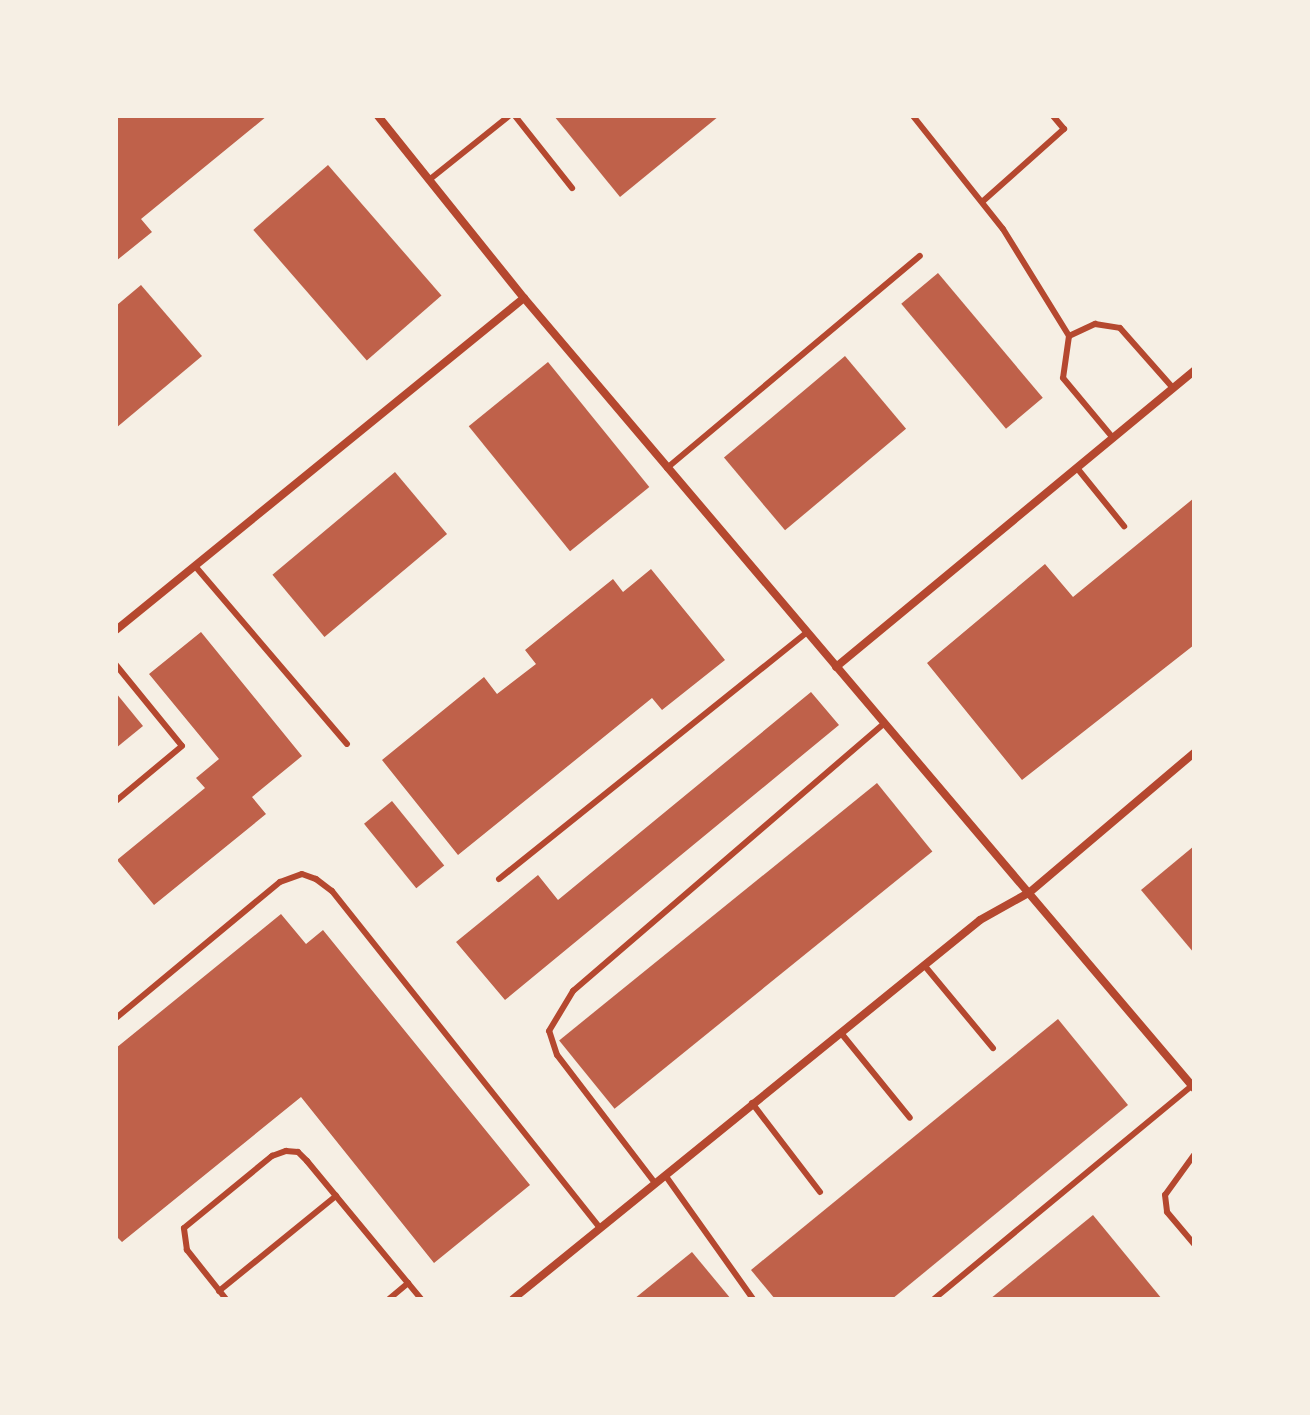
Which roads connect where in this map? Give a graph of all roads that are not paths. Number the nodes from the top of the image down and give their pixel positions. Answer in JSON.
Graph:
{"nodes":[{"id":1,"x":378,"y":116,"type":"edge"},
{"id":2,"x":512,"y":116,"type":"edge"},
{"id":3,"x":913,"y":116,"type":"edge"},
{"id":4,"x":1053,"y":116,"type":"edge"},
{"id":5,"x":429,"y":180,"type":"junction"},
{"id":6,"x":572,"y":188,"type":"dead end"},
{"id":7,"x":982,"y":202,"type":"junction"},
{"id":8,"x":920,"y":256,"type":"dead end"},
{"id":9,"x":524,"y":298,"type":"junction"},
{"id":10,"x":1069,"y":336,"type":"junction"},
{"id":11,"x":1194,"y":371,"type":"edge"},
{"id":12,"x":1173,"y":388,"type":"junction"},
{"id":13,"x":1113,"y":438,"type":"junction"},
{"id":14,"x":667,"y":468,"type":"junction"},
{"id":15,"x":1077,"y":468,"type":"junction"},
{"id":16,"x":1124,"y":526,"type":"dead end"},
{"id":17,"x":195,"y":566,"type":"junction"},
{"id":18,"x":116,"y":630,"type":"edge"},
{"id":19,"x":807,"y":632,"type":"junction"},
{"id":20,"x":116,"y":665,"type":"edge"},
{"id":21,"x":836,"y":667,"type":"junction"},
{"id":22,"x":885,"y":723,"type":"junction"},
{"id":23,"x":347,"y":744,"type":"dead end"},
{"id":24,"x":1194,"y":753,"type":"edge"},
{"id":25,"x":116,"y":801,"type":"edge"},
{"id":26,"x":499,"y":879,"type":"dead end"},
{"id":27,"x":1030,"y":892,"type":"junction"},
{"id":28,"x":924,"y":965,"type":"junction"},
{"id":29,"x":116,"y":1018,"type":"edge"},
{"id":30,"x":841,"y":1033,"type":"junction"},
{"id":31,"x":993,"y":1048,"type":"dead end"},
{"id":32,"x":1193,"y":1086,"type":"edge"},
{"id":33,"x":752,"y":1103,"type":"junction"},
{"id":34,"x":910,"y":1118,"type":"dead end"},
{"id":35,"x":1194,"y":1155,"type":"edge"},
{"id":36,"x":665,"y":1175,"type":"junction"},
{"id":37,"x":655,"y":1183,"type":"junction"},
{"id":38,"x":820,"y":1192,"type":"dead end"},
{"id":39,"x":336,"y":1196,"type":"junction"},
{"id":40,"x":600,"y":1228,"type":"junction"},
{"id":41,"x":1194,"y":1244,"type":"edge"},
{"id":42,"x":408,"y":1283,"type":"junction"},
{"id":43,"x":219,"y":1291,"type":"junction"},
{"id":44,"x":226,"y":1299,"type":"edge"},
{"id":45,"x":389,"y":1299,"type":"edge"},
{"id":46,"x":421,"y":1299,"type":"edge"},
{"id":47,"x":513,"y":1299,"type":"edge"},
{"id":48,"x":753,"y":1299,"type":"edge"},
{"id":49,"x":934,"y":1299,"type":"edge"}],
"edges":[{"from":1,"to":5,"type":"street"},
{"from":2,"to":5,"type":"lane"},
{"from":2,"to":6,"type":"lane"},
{"from":3,"to":7,"type":"lane"},
{"from":4,"to":7,"type":"lane"},
{"from":5,"to":9,"type":"street"},
{"from":7,"to":10,"type":"lane"},
{"from":8,"to":14,"type":"lane"},
{"from":9,"to":14,"type":"street"},
{"from":9,"to":17,"type":"street"},
{"from":10,"to":12,"type":"lane"},
{"from":10,"to":13,"type":"lane"},
{"from":11,"to":12,"type":"street"},
{"from":12,"to":13,"type":"street"},
{"from":13,"to":15,"type":"street"},
{"from":14,"to":19,"type":"street"},
{"from":15,"to":16,"type":"lane"},
{"from":15,"to":21,"type":"street"},
{"from":17,"to":18,"type":"street"},
{"from":17,"to":23,"type":"lane"},
{"from":19,"to":21,"type":"street"},
{"from":19,"to":26,"type":"lane"},
{"from":20,"to":25,"type":"lane"},
{"from":21,"to":22,"type":"street"},
{"from":22,"to":27,"type":"street"},
{"from":22,"to":37,"type":"lane"},
{"from":24,"to":27,"type":"street"},
{"from":27,"to":28,"type":"street"},
{"from":27,"to":32,"type":"street"},
{"from":28,"to":30,"type":"street"},
{"from":28,"to":31,"type":"lane"},
{"from":29,"to":40,"type":"lane"},
{"from":30,"to":33,"type":"street"},
{"from":30,"to":34,"type":"lane"},
{"from":32,"to":49,"type":"lane"},
{"from":33,"to":36,"type":"street"},
{"from":33,"to":38,"type":"lane"},
{"from":35,"to":41,"type":"lane"},
{"from":36,"to":37,"type":"street"},
{"from":36,"to":48,"type":"lane"},
{"from":37,"to":40,"type":"street"},
{"from":39,"to":42,"type":"lane"},
{"from":39,"to":43,"type":"lane"},
{"from":39,"to":43,"type":"lane"},
{"from":40,"to":47,"type":"street"},
{"from":42,"to":45,"type":"lane"},
{"from":42,"to":46,"type":"lane"},
{"from":43,"to":44,"type":"lane"}]}
